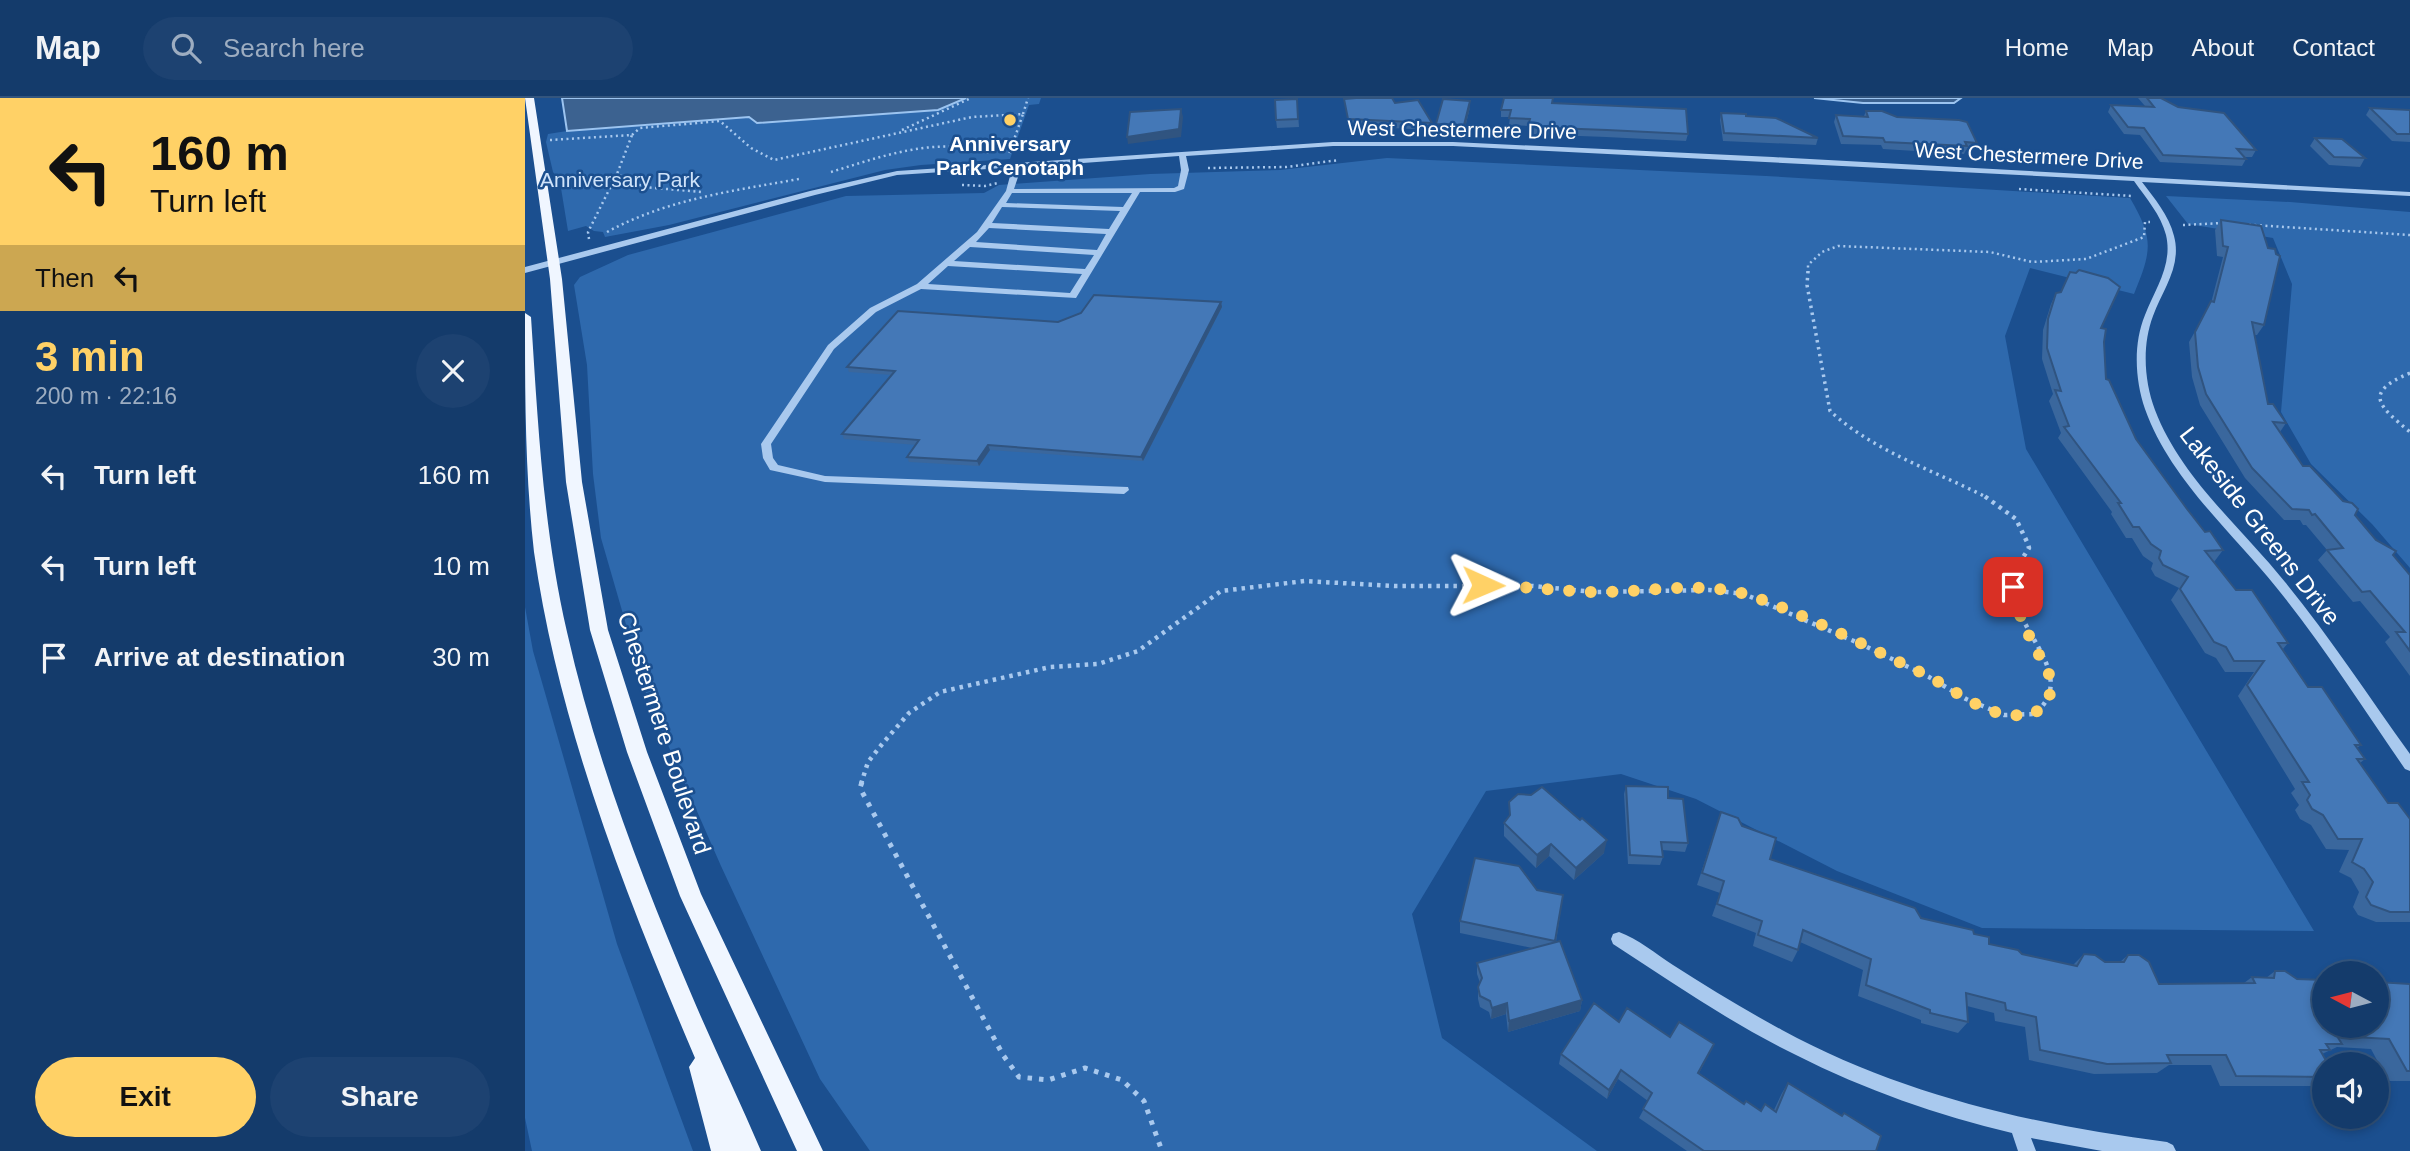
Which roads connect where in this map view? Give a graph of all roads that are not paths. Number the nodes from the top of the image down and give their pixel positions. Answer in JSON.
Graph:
{"nodes":[{"id":1,"x":529,"y":98,"type":"edge"},
{"id":2,"x":1182,"y":154,"type":"junction"},
{"id":3,"x":1025,"y":165,"type":"junction"},
{"id":4,"x":2137,"y":180,"type":"junction"},
{"id":5,"x":1010,"y":191,"type":"junction"},
{"id":6,"x":1136,"y":192,"type":"junction"},
{"id":7,"x":2410,"y":194,"type":"edge"},
{"id":8,"x":1001,"y":205,"type":"junction"},
{"id":9,"x":1126,"y":209,"type":"junction"},
{"id":10,"x":986,"y":225,"type":"junction"},
{"id":11,"x":1112,"y":232,"type":"junction"},
{"id":12,"x":968,"y":244,"type":"junction"},
{"id":13,"x":1099,"y":253,"type":"junction"},
{"id":14,"x":554,"y":262,"type":"junction"},
{"id":15,"x":946,"y":263,"type":"junction"},
{"id":16,"x":525,"y":270,"type":"edge"},
{"id":17,"x":1088,"y":272,"type":"junction"},
{"id":18,"x":920,"y":286,"type":"junction"},
{"id":19,"x":525,"y":317,"type":"edge"},
{"id":20,"x":1124,"y":490,"type":"dead end"},
{"id":21,"x":2410,"y":765,"type":"edge"},
{"id":22,"x":1619,"y":939,"type":"dead end"},
{"id":23,"x":686,"y":1013,"type":"junction"},
{"id":24,"x":2019,"y":1128,"type":"junction"},
{"id":25,"x":724,"y":1151,"type":"edge"},
{"id":26,"x":748,"y":1151,"type":"edge"},
{"id":27,"x":810,"y":1151,"type":"edge"},
{"id":28,"x":2027,"y":1151,"type":"edge"},
{"id":29,"x":2167,"y":1151,"type":"edge"}],
"edges":[{"from":1,"to":14,"type":"main road","name":"Chestermere Boulevard"},
{"from":2,"to":3,"type":"street","name":"West Chestermere Drive"},
{"from":2,"to":4,"type":"street","name":"West Chestermere Drive"},
{"from":2,"to":6,"type":"street"},
{"from":3,"to":5,"type":"street"},
{"from":3,"to":14,"type":"street","name":"West Chestermere Drive"},
{"from":4,"to":7,"type":"street","name":"West Chestermere Drive"},
{"from":4,"to":21,"type":"street","name":"Lakeside Greens Drive"},
{"from":5,"to":6,"type":"street"},
{"from":5,"to":8,"type":"street"},
{"from":6,"to":9,"type":"street"},
{"from":8,"to":9,"type":"street"},
{"from":8,"to":10,"type":"street"},
{"from":9,"to":11,"type":"street"},
{"from":10,"to":11,"type":"street"},
{"from":10,"to":12,"type":"street"},
{"from":11,"to":13,"type":"street"},
{"from":12,"to":13,"type":"street"},
{"from":12,"to":15,"type":"street"},
{"from":13,"to":17,"type":"street"},
{"from":14,"to":16,"type":"street","name":"West Chestermere Drive"},
{"from":14,"to":27,"type":"main road","name":"Chestermere Boulevard"},
{"from":15,"to":17,"type":"street"},
{"from":15,"to":18,"type":"street"},
{"from":17,"to":18,"type":"street"},
{"from":18,"to":20,"type":"street"},
{"from":19,"to":23,"type":"main road"},
{"from":22,"to":24,"type":"street"},
{"from":23,"to":25,"type":"main road"},
{"from":23,"to":26,"type":"main road"},
{"from":24,"to":28,"type":"street"},
{"from":24,"to":29,"type":"street"}]}
